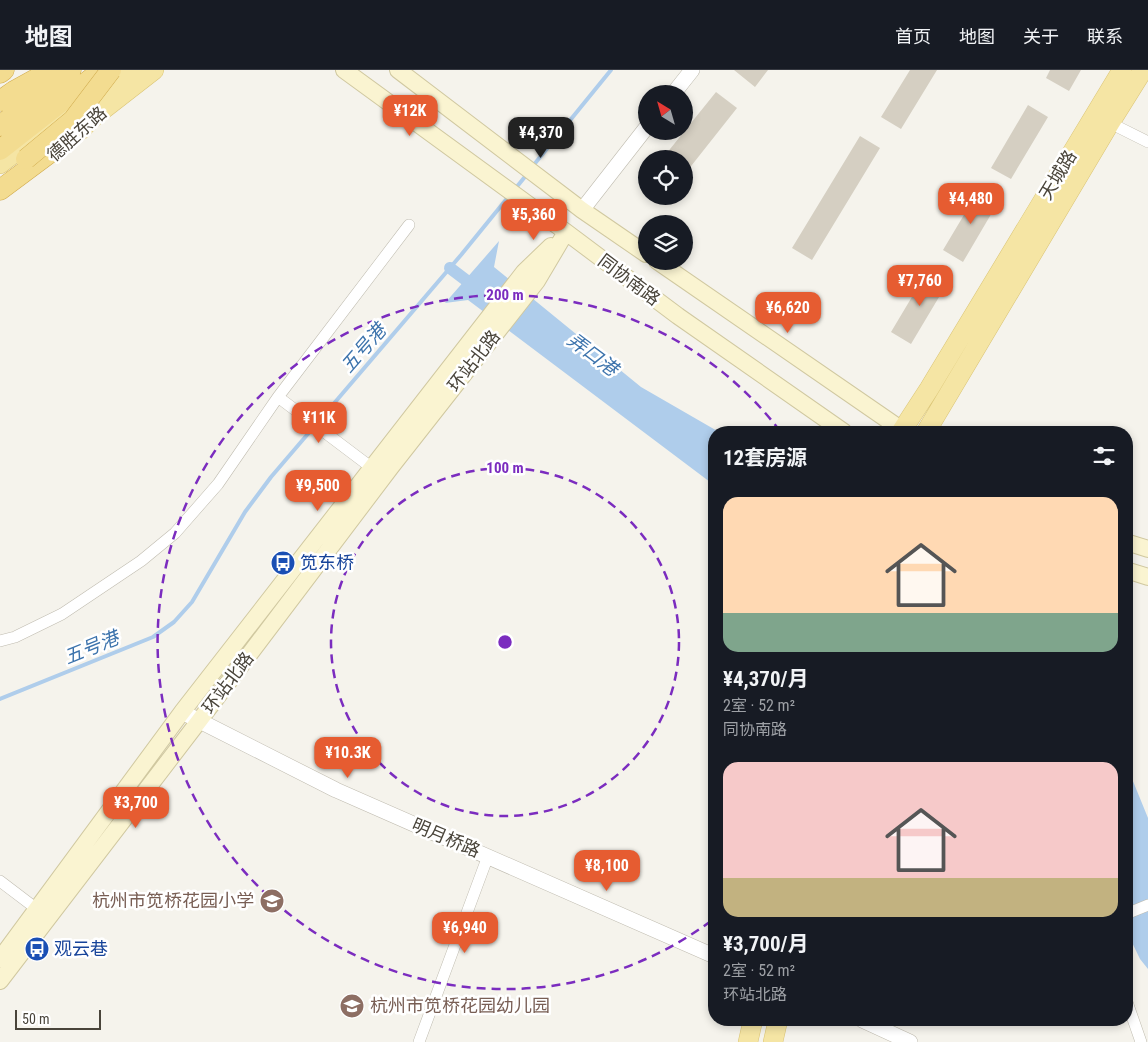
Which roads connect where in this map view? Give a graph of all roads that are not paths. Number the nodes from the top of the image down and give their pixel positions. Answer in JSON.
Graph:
{"nodes":[{"id":1,"x":52,"y":70,"type":"edge"},
{"id":2,"x":71,"y":70,"type":"edge"},
{"id":3,"x":102,"y":70,"type":"edge"},
{"id":4,"x":111,"y":70,"type":"edge"},
{"id":5,"x":130,"y":70,"type":"edge"},
{"id":6,"x":154,"y":70,"type":"edge"},
{"id":7,"x":344,"y":70,"type":"edge"},
{"id":8,"x":398,"y":70,"type":"edge"},
{"id":9,"x":692,"y":70,"type":"edge"},
{"id":10,"x":1122,"y":70,"type":"edge"},
{"id":11,"x":1143,"y":70,"type":"edge"},
{"id":12,"x":680,"y":85,"type":"edge"},
{"id":13,"x":0,"y":101,"type":"edge"},
{"id":14,"x":0,"y":111,"type":"edge"},
{"id":15,"x":1103,"y":118,"type":"junction"},
{"id":16,"x":91,"y":119,"type":"junction"},
{"id":17,"x":0,"y":126,"type":"edge"},
{"id":18,"x":638,"y":138,"type":"edge"},
{"id":19,"x":1148,"y":142,"type":"edge"},
{"id":20,"x":0,"y":150,"type":"edge"},
{"id":21,"x":0,"y":164,"type":"edge"},
{"id":22,"x":0,"y":179,"type":"edge"},
{"id":23,"x":0,"y":190,"type":"edge"},
{"id":24,"x":0,"y":198,"type":"edge"},
{"id":25,"x":582,"y":210,"type":"junction"},
{"id":26,"x":408,"y":225,"type":"dead end"},
{"id":27,"x":566,"y":232,"type":"junction"},
{"id":28,"x":638,"y":248,"type":"edge"},
{"id":29,"x":670,"y":270,"type":"edge"},
{"id":30,"x":278,"y":397,"type":"junction"},
{"id":31,"x":835,"y":426,"type":"edge"},
{"id":32,"x":893,"y":426,"type":"edge"},
{"id":33,"x":906,"y":426,"type":"edge"},
{"id":34,"x":929,"y":426,"type":"edge"},
{"id":35,"x":372,"y":468,"type":"junction"},
{"id":36,"x":1133,"y":544,"type":"edge"},
{"id":37,"x":1148,"y":549,"type":"edge"},
{"id":38,"x":1133,"y":572,"type":"edge"},
{"id":39,"x":1148,"y":577,"type":"edge"},
{"id":40,"x":0,"y":641,"type":"edge"},
{"id":41,"x":182,"y":712,"type":"junction"},
{"id":42,"x":199,"y":721,"type":"junction"},
{"id":43,"x":488,"y":856,"type":"junction"},
{"id":44,"x":0,"y":881,"type":"edge"},
{"id":45,"x":1148,"y":905,"type":"edge"},
{"id":46,"x":1133,"y":911,"type":"edge"},
{"id":47,"x":42,"y":914,"type":"junction"},
{"id":48,"x":708,"y":953,"type":"edge"},
{"id":49,"x":0,"y":959,"type":"edge"},
{"id":50,"x":0,"y":981,"type":"edge"},
{"id":51,"x":1133,"y":1019,"type":"edge"},
{"id":52,"x":752,"y":1026,"type":"edge"},
{"id":53,"x":777,"y":1026,"type":"edge"},
{"id":54,"x":875,"y":1026,"type":"edge"},
{"id":55,"x":419,"y":1042,"type":"edge"},
{"id":56,"x":748,"y":1042,"type":"edge"},
{"id":57,"x":773,"y":1042,"type":"edge"},
{"id":58,"x":910,"y":1042,"type":"edge"},
{"id":59,"x":1141,"y":1042,"type":"edge"}],
"edges":[{"from":1,"to":13,"type":"highway"},
{"from":1,"to":14,"type":"main road"},
{"from":2,"to":17,"type":"highway"},
{"from":3,"to":20,"type":"highway"},
{"from":4,"to":22,"type":"highway","bridge":true},
{"from":5,"to":21,"type":"main road","name":"德胜东路"},
{"from":6,"to":16,"type":"main road","name":"德胜东路"},
{"from":7,"to":27,"type":"main road","name":"同协南路"},
{"from":8,"to":25,"type":"main road","name":"同协南路"},
{"from":9,"to":12,"type":"street"},
{"from":10,"to":15,"type":"main road","name":"天城路"},
{"from":11,"to":15,"type":"main road","name":"天城路"},
{"from":15,"to":19,"type":"street"},
{"from":15,"to":33,"type":"main road","name":"天城路"},
{"from":15,"to":34,"type":"main road","name":"天城路"},
{"from":16,"to":23,"type":"highway"},
{"from":16,"to":24,"type":"main road","name":"德胜东路"},
{"from":18,"to":25,"type":"street"},
{"from":25,"to":28,"type":"main road","name":"同协南路"},
{"from":26,"to":30,"type":"street"},
{"from":27,"to":31,"type":"main road","name":"同协南路"},
{"from":27,"to":35,"type":"main road","name":"环站北路"},
{"from":29,"to":32,"type":"main road","name":"同协南路"},
{"from":30,"to":35,"type":"street"},
{"from":30,"to":40,"type":"street"},
{"from":35,"to":41,"type":"main road","name":"环站北路"},
{"from":35,"to":42,"type":"main road","name":"环站北路"},
{"from":36,"to":37,"type":"main road"},
{"from":38,"to":39,"type":"main road"},
{"from":41,"to":42,"type":"street","name":"明月桥路"},
{"from":41,"to":47,"type":"main road","name":"环站北路"},
{"from":42,"to":43,"type":"street","name":"明月桥路"},
{"from":42,"to":47,"type":"main road","name":"环站北路"},
{"from":43,"to":48,"type":"street","name":"明月桥路"},
{"from":43,"to":55,"type":"street"},
{"from":44,"to":47,"type":"street"},
{"from":45,"to":46,"type":"street"},
{"from":47,"to":49,"type":"main road","name":"环站北路"},
{"from":47,"to":50,"type":"main road","name":"环站北路"},
{"from":51,"to":59,"type":"street"},
{"from":52,"to":56,"type":"main road"},
{"from":53,"to":57,"type":"main road"},
{"from":54,"to":58,"type":"street"}]}
